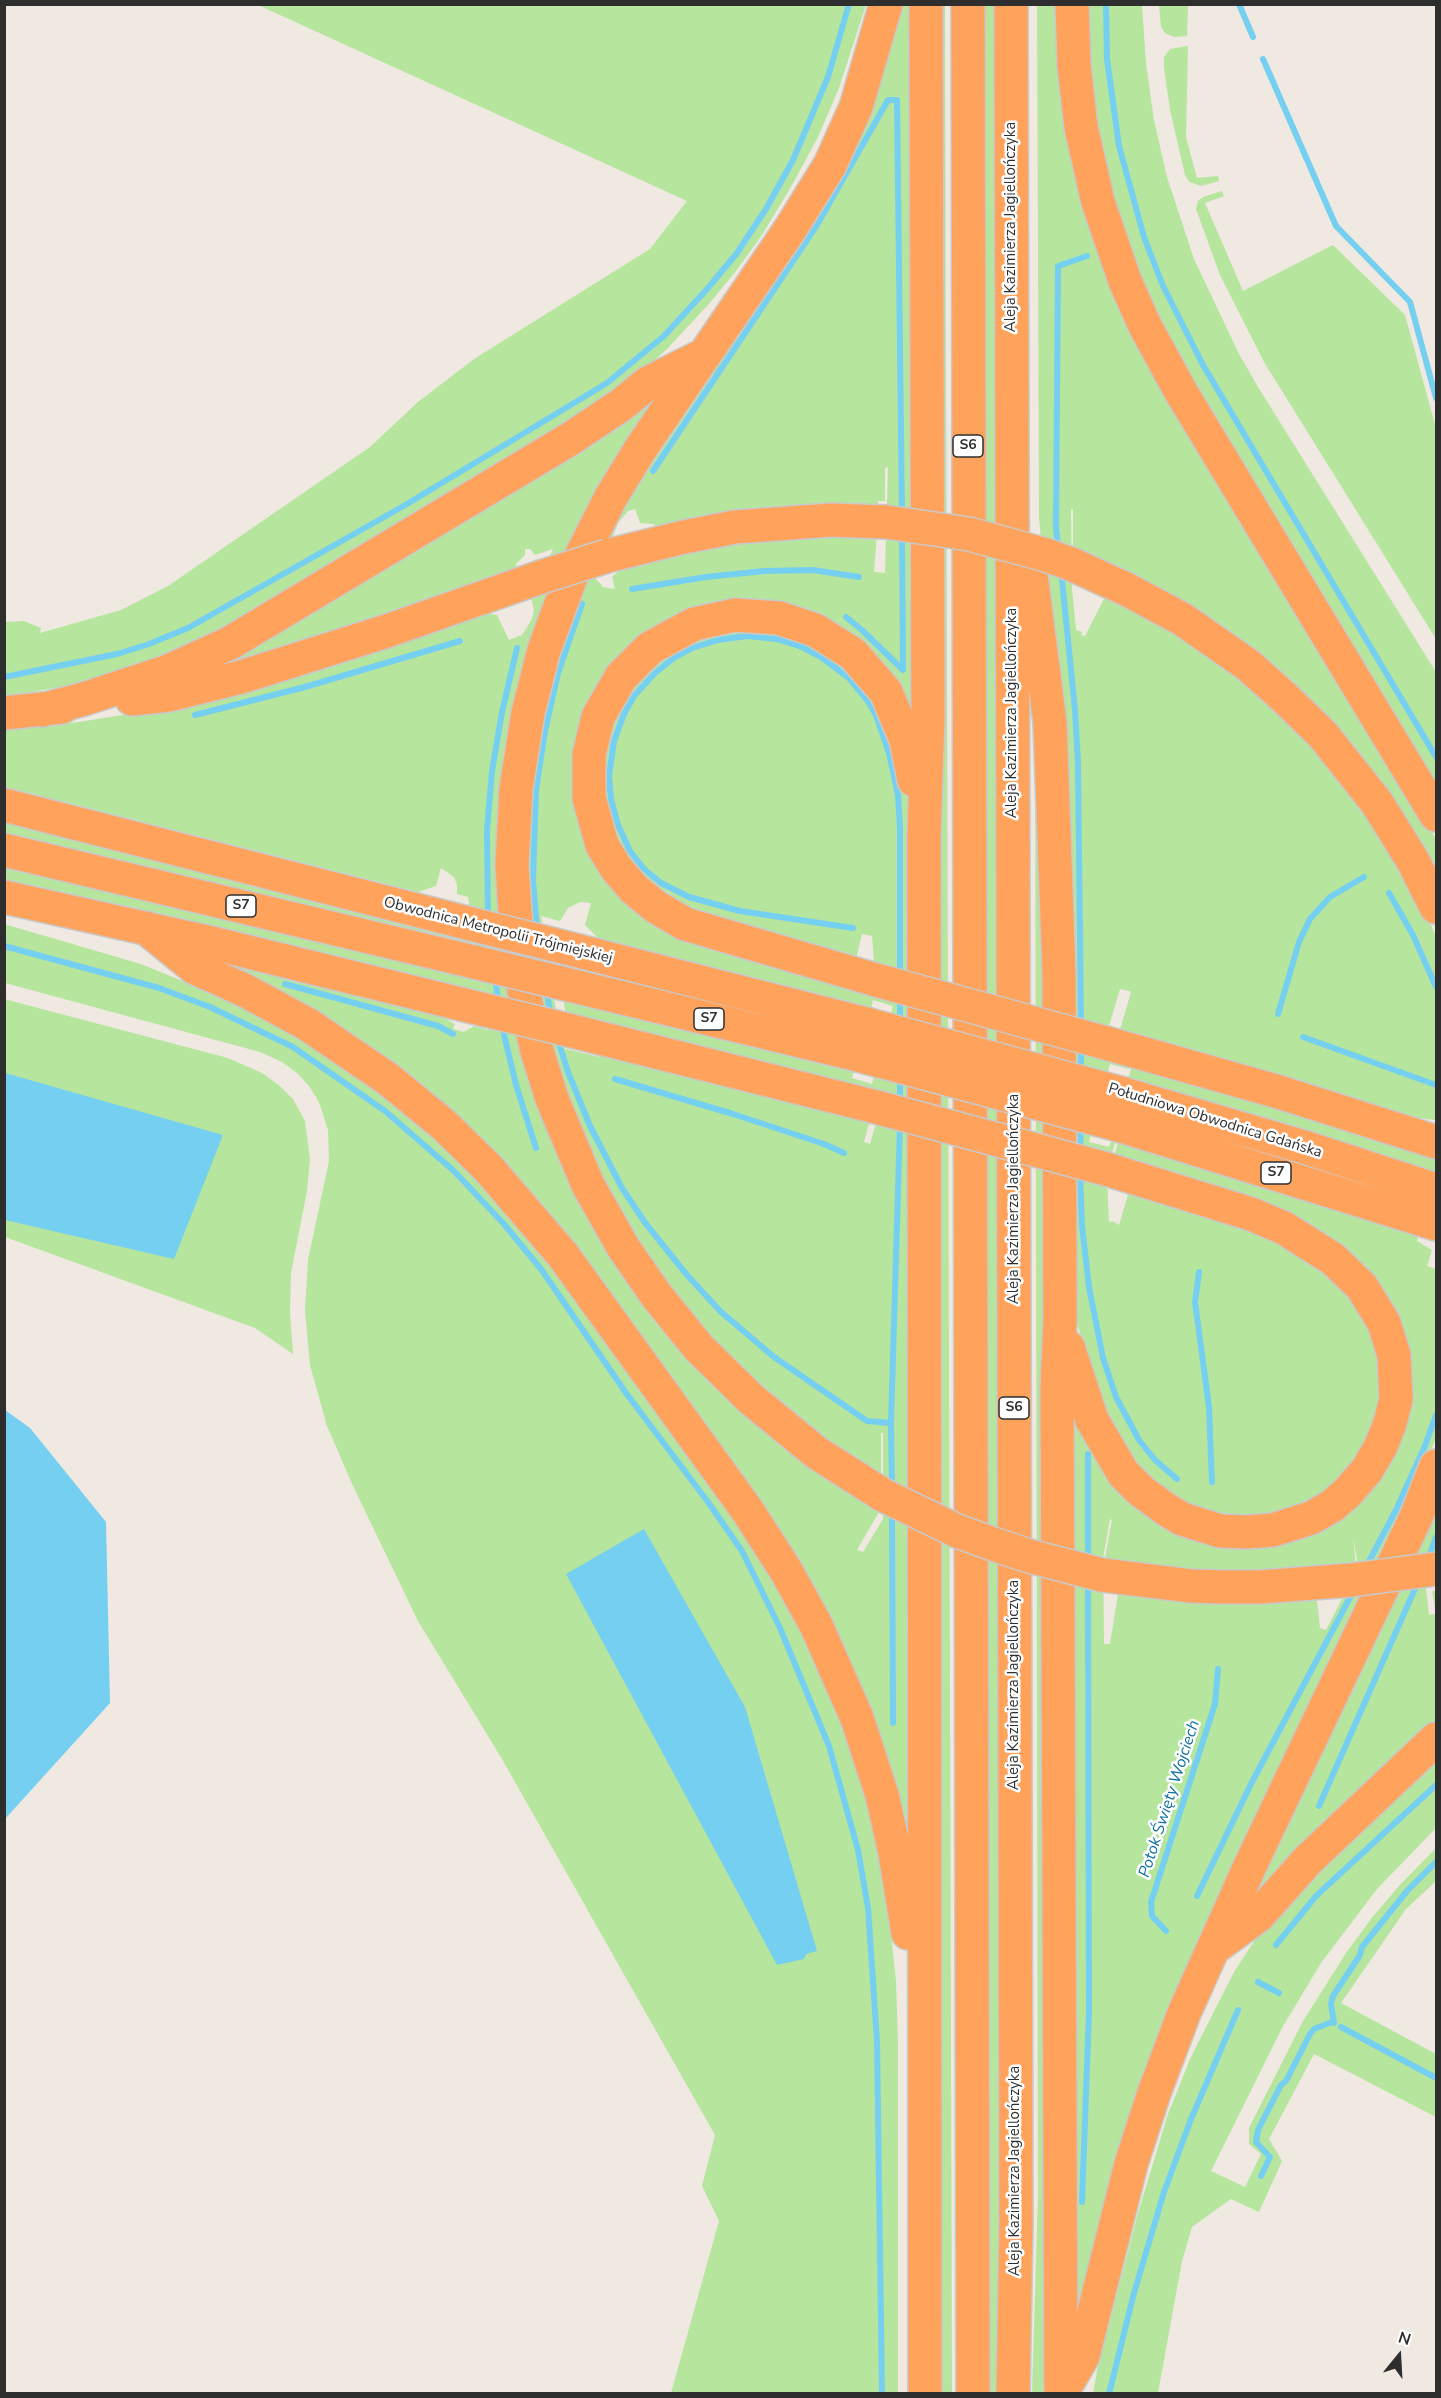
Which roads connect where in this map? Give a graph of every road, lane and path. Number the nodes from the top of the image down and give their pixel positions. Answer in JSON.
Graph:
{"nodes":[{"id":1,"x":886,"y":4,"type":"edge"},
{"id":2,"x":926,"y":4,"type":"edge"},
{"id":3,"x":968,"y":4,"type":"edge"},
{"id":4,"x":1011,"y":4,"type":"edge"},
{"id":5,"x":1072,"y":4,"type":"edge"},
{"id":6,"x":704,"y":355,"type":"junction"},
{"id":7,"x":1011,"y":423,"type":"junction"},
{"id":8,"x":42,"y":710,"type":"junction"},
{"id":9,"x":4,"y":713,"type":"edge"},
{"id":10,"x":4,"y":805,"type":"edge"},
{"id":11,"x":1437,"y":815,"type":"edge"},
{"id":12,"x":924,"y":835,"type":"junction"},
{"id":13,"x":4,"y":850,"type":"edge"},
{"id":14,"x":4,"y":897,"type":"edge"},
{"id":15,"x":1437,"y":907,"type":"edge"},
{"id":16,"x":146,"y":928,"type":"junction"},
{"id":17,"x":862,"y":1040,"type":"junction"},
{"id":18,"x":991,"y":1057,"type":"joint"},
{"id":19,"x":991,"y":1090,"type":"joint"},
{"id":20,"x":1120,"y":1109,"type":"junction"},
{"id":21,"x":1437,"y":1142,"type":"edge"},
{"id":22,"x":1437,"y":1190,"type":"edge"},
{"id":23,"x":1437,"y":1224,"type":"edge"},
{"id":24,"x":1060,"y":1322,"type":"junction"},
{"id":25,"x":1437,"y":1466,"type":"edge"},
{"id":26,"x":1436,"y":1569,"type":"edge"},
{"id":27,"x":1437,"y":1739,"type":"edge"},
{"id":28,"x":1212,"y":1949,"type":"junction"},
{"id":29,"x":925,"y":2057,"type":"junction"},
{"id":30,"x":925,"y":2394,"type":"edge"},
{"id":31,"x":973,"y":2394,"type":"edge"},
{"id":32,"x":1013,"y":2394,"type":"edge"},
{"id":33,"x":1061,"y":2394,"type":"edge"}],
"edges":[{"from":1,"to":6,"type":"highway"},
{"from":2,"to":12,"type":"highway"},
{"from":3,"to":31,"type":"highway","number":"S6"},
{"from":4,"to":7,"type":"highway","name":"Aleja Kazimierza Jagiellończyka","number":"S6"},
{"from":5,"to":11,"type":"highway"},
{"from":6,"to":8,"type":"highway"},
{"from":6,"to":26,"type":"highway","bridge":true},
{"from":7,"to":24,"type":"highway"},
{"from":7,"to":32,"type":"highway","name":"Aleja Kazimierza Jagiellończyka","number":"S6"},
{"from":8,"to":9,"type":"highway"},
{"from":8,"to":15,"type":"highway","bridge":true},
{"from":10,"to":17,"type":"highway","name":"Obwodnica Metropolii Trójmiejskiej","number":"S7","bridge":true},
{"from":12,"to":21,"type":"highway","bridge":true},
{"from":12,"to":29,"type":"highway"},
{"from":13,"to":17,"type":"highway","name":"Obwodnica Metropolii Trójmiejskiej","number":"S7","bridge":true},
{"from":14,"to":16,"type":"highway"},
{"from":16,"to":24,"type":"highway","bridge":true},
{"from":16,"to":29,"type":"highway"},
{"from":17,"to":18,"type":"highway","name":"Obwodnica Metropolii Trójmiejskiej","number":"S7","bridge":true},
{"from":17,"to":19,"type":"highway","name":"Obwodnica Metropolii Trójmiejskiej","number":"S7","bridge":true},
{"from":18,"to":20,"type":"highway","name":"Południowa Obwodnica Gdańska","number":"S7","bridge":true},
{"from":19,"to":20,"type":"highway","name":"Południowa Obwodnica Gdańska","number":"S7","bridge":true},
{"from":20,"to":22,"type":"highway","name":"Południowa Obwodnica Gdańska","number":"S7"},
{"from":20,"to":23,"type":"highway","name":"Południowa Obwodnica Gdańska","number":"S7"},
{"from":24,"to":33,"type":"highway"},
{"from":25,"to":28,"type":"highway"},
{"from":27,"to":28,"type":"highway"},
{"from":28,"to":33,"type":"highway"},
{"from":29,"to":30,"type":"highway"}]}
